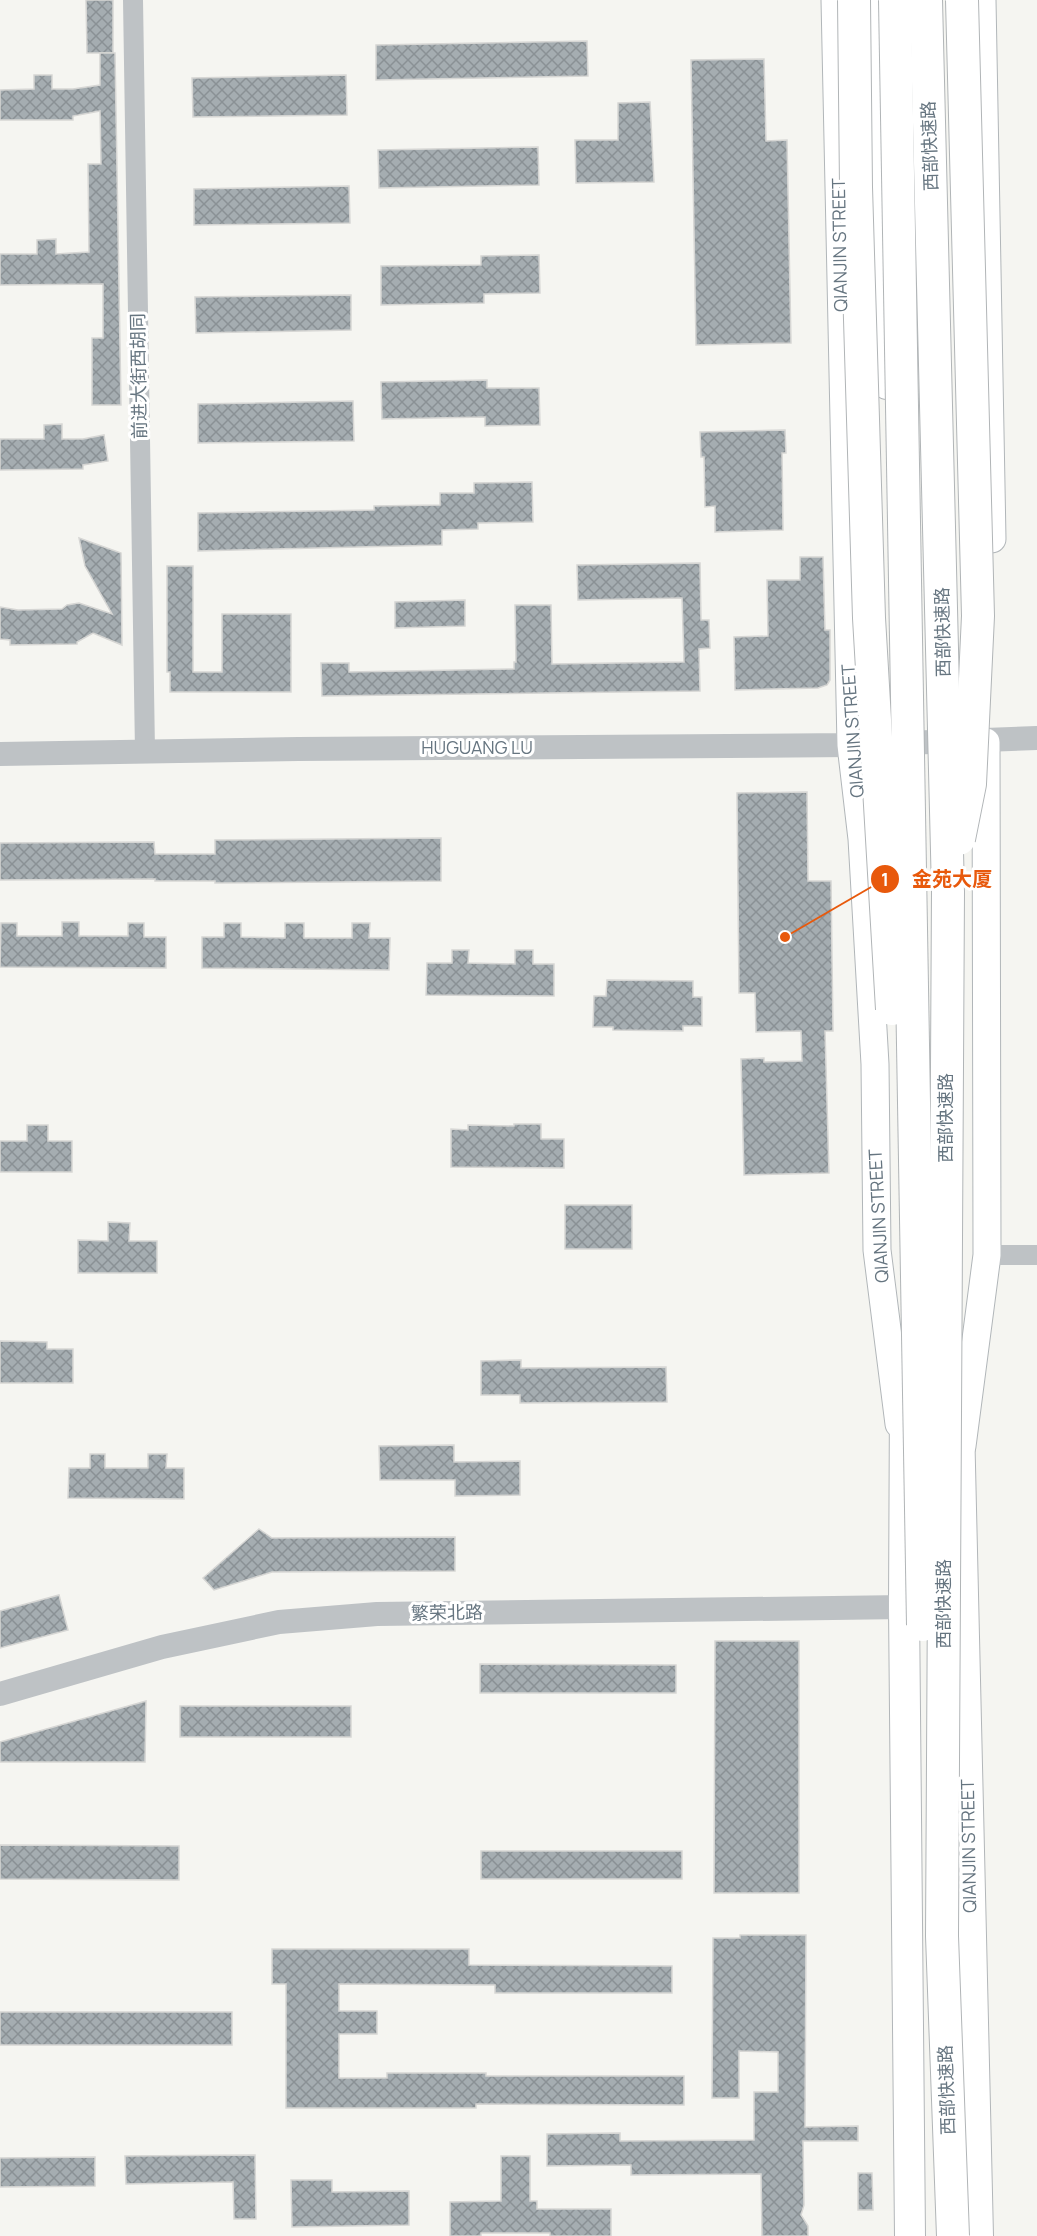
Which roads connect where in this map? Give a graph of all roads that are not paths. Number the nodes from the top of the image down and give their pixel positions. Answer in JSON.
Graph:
{"nodes":[{"id":1,"x":133,"y":0,"type":"edge"},
{"id":2,"x":835,"y":0,"type":"edge"},
{"id":3,"x":854,"y":0,"type":"edge"},
{"id":4,"x":879,"y":0,"type":"edge"},
{"id":5,"x":895,"y":0,"type":"edge"},
{"id":6,"x":926,"y":0,"type":"edge"},
{"id":7,"x":940,"y":0,"type":"edge"},
{"id":8,"x":962,"y":0,"type":"edge"},
{"id":9,"x":982,"y":0,"type":"edge"},
{"id":10,"x":1037,"y":738,"type":"edge"},
{"id":11,"x":986,"y":740,"type":"junction"},
{"id":12,"x":954,"y":741,"type":"junction"},
{"id":13,"x":898,"y":743,"type":"junction"},
{"id":14,"x":850,"y":745,"type":"junction"},
{"id":15,"x":145,"y":752,"type":"junction"},
{"id":16,"x":0,"y":754,"type":"edge"},
{"id":17,"x":948,"y":892,"type":"junction"},
{"id":18,"x":987,"y":1255,"type":"junction"},
{"id":19,"x":1037,"y":1255,"type":"edge"},
{"id":20,"x":918,"y":1321,"type":"junction"},
{"id":21,"x":960,"y":1456,"type":"junction"},
{"id":22,"x":904,"y":1459,"type":"junction"},
{"id":23,"x":903,"y":1607,"type":"junction"},
{"id":24,"x":0,"y":1694,"type":"edge"},
{"id":25,"x":910,"y":2236,"type":"edge"},
{"id":26,"x":935,"y":2236,"type":"edge"},
{"id":27,"x":952,"y":2236,"type":"edge"},
{"id":28,"x":978,"y":2236,"type":"edge"}],
"edges":[{"from":1,"to":15,"type":"street","name":"前进大街西胡同"},
{"from":2,"to":14,"type":"main road","name":"QIANJIN STREET"},
{"from":3,"to":20,"type":"highway","bridge":true},
{"from":4,"to":13,"type":"main road","name":"QIANJIN STREET"},
{"from":5,"to":20,"type":"highway","name":"西部快速路","bridge":true},
{"from":6,"to":17,"type":"highway","name":"西部快速路","bridge":true},
{"from":7,"to":12,"type":"main road","name":"QIANJIN STREET"},
{"from":8,"to":17,"type":"highway","bridge":true},
{"from":9,"to":11,"type":"main road","name":"QIANJIN STREET"},
{"from":10,"to":11,"type":"street","name":"HUGUANG LU"},
{"from":11,"to":12,"type":"street","name":"HUGUANG LU"},
{"from":11,"to":18,"type":"main road","name":"QIANJIN STREET"},
{"from":12,"to":13,"type":"street","name":"HUGUANG LU"},
{"from":12,"to":21,"type":"main road","name":"QIANJIN STREET"},
{"from":13,"to":14,"type":"street","name":"HUGUANG LU"},
{"from":13,"to":22,"type":"main road","name":"QIANJIN STREET"},
{"from":14,"to":15,"type":"street","name":"HUGUANG LU"},
{"from":14,"to":22,"type":"main road","name":"QIANJIN STREET"},
{"from":15,"to":16,"type":"street","name":"HUGUANG LU"},
{"from":17,"to":27,"type":"highway","name":"西部快速路","bridge":true},
{"from":18,"to":19,"type":"street"},
{"from":18,"to":21,"type":"main road","name":"QIANJIN STREET"},
{"from":20,"to":26,"type":"highway","name":"西部快速路","bridge":true},
{"from":21,"to":28,"type":"main road","name":"QIANJIN STREET"},
{"from":22,"to":23,"type":"main road","name":"QIANJIN STREET"},
{"from":23,"to":24,"type":"street","name":"繁荣北路"},
{"from":23,"to":25,"type":"main road","name":"QIANJIN STREET"}]}
